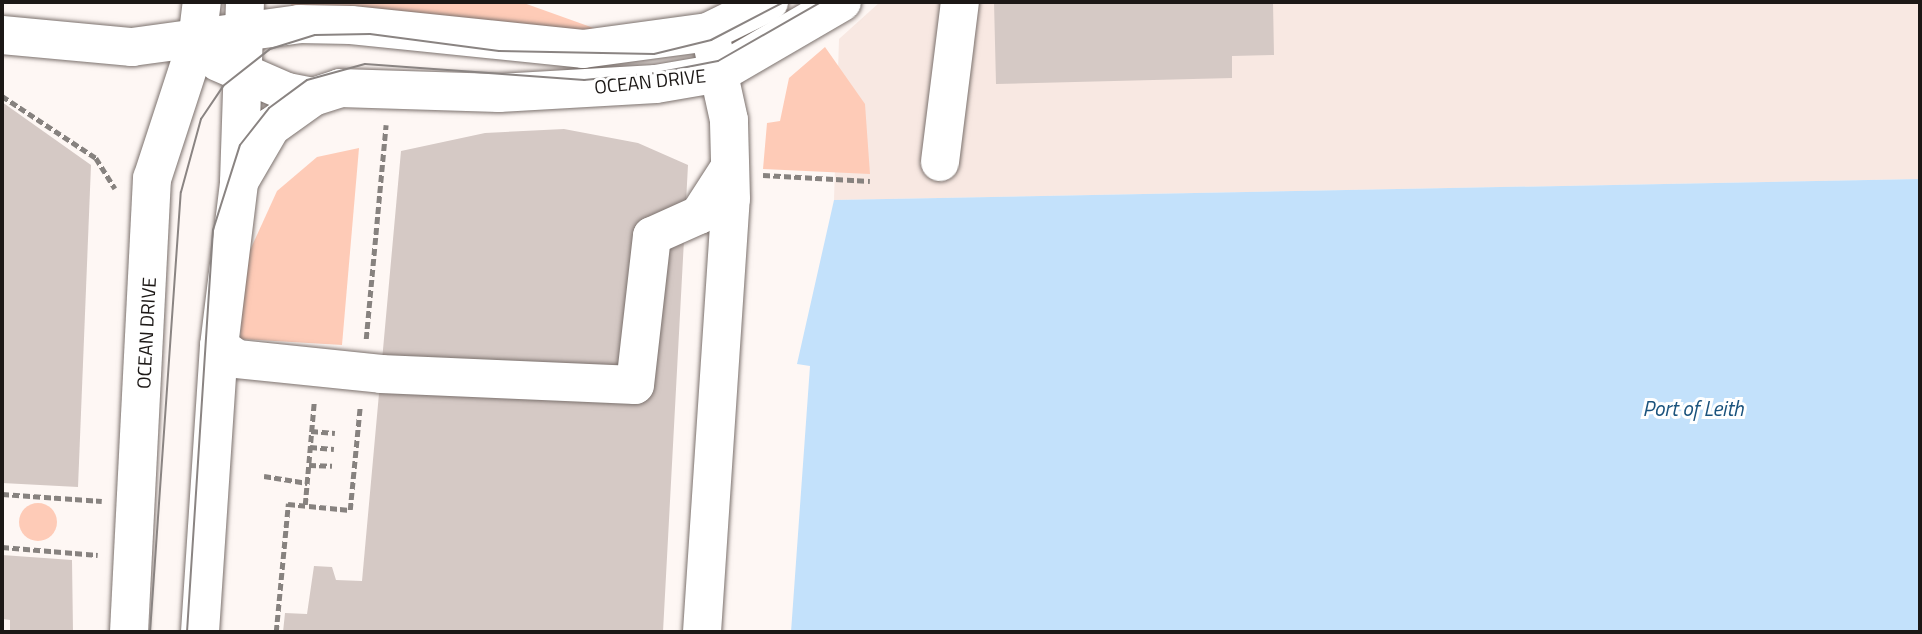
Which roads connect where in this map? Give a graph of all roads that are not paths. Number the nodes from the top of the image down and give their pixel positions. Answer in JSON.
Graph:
{"nodes":[{"id":1,"x":202,"y":2,"type":"edge"},
{"id":2,"x":769,"y":2,"type":"edge"},
{"id":3,"x":842,"y":2,"type":"edge"},
{"id":4,"x":960,"y":2,"type":"edge"},
{"id":5,"x":244,"y":18,"type":"edge"},
{"id":6,"x":709,"y":32,"type":"junction"},
{"id":7,"x":2,"y":35,"type":"edge"},
{"id":8,"x":197,"y":41,"type":"junction"},
{"id":9,"x":240,"y":71,"type":"junction"},
{"id":10,"x":720,"y":73,"type":"junction"},
{"id":11,"x":313,"y":97,"type":"junction"},
{"id":12,"x":940,"y":162,"type":"dead end"},
{"id":13,"x":731,"y":170,"type":"junction"},
{"id":14,"x":239,"y":182,"type":"junction"},
{"id":15,"x":219,"y":346,"type":"junction"},
{"id":16,"x":129,"y":632,"type":"edge"},
{"id":17,"x":200,"y":632,"type":"edge"},
{"id":18,"x":702,"y":632,"type":"edge"}],
"edges":[{"from":1,"to":8,"type":"street","name":"OCEAN DRIVE"},
{"from":2,"to":6,"type":"street","name":"OCEAN DRIVE"},
{"from":3,"to":10,"type":"street","name":"OCEAN DRIVE"},
{"from":4,"to":12,"type":"street"},
{"from":5,"to":6,"type":"street","name":"OCEAN DRIVE"},
{"from":5,"to":8,"type":"street","name":"OCEAN DRIVE"},
{"from":5,"to":9,"type":"street","name":"OCEAN DRIVE"},
{"from":6,"to":10,"type":"street"},
{"from":7,"to":8,"type":"street"},
{"from":8,"to":9,"type":"street"},
{"from":8,"to":16,"type":"street","name":"OCEAN DRIVE"},
{"from":9,"to":11,"type":"street"},
{"from":9,"to":14,"type":"street","name":"OCEAN DRIVE"},
{"from":10,"to":11,"type":"street","name":"OCEAN DRIVE"},
{"from":10,"to":13,"type":"street"},
{"from":11,"to":14,"type":"street","name":"OCEAN DRIVE"},
{"from":13,"to":15,"type":"street"},
{"from":13,"to":18,"type":"street"},
{"from":14,"to":15,"type":"street","name":"OCEAN DRIVE"},
{"from":15,"to":17,"type":"street","name":"OCEAN DRIVE"}]}
